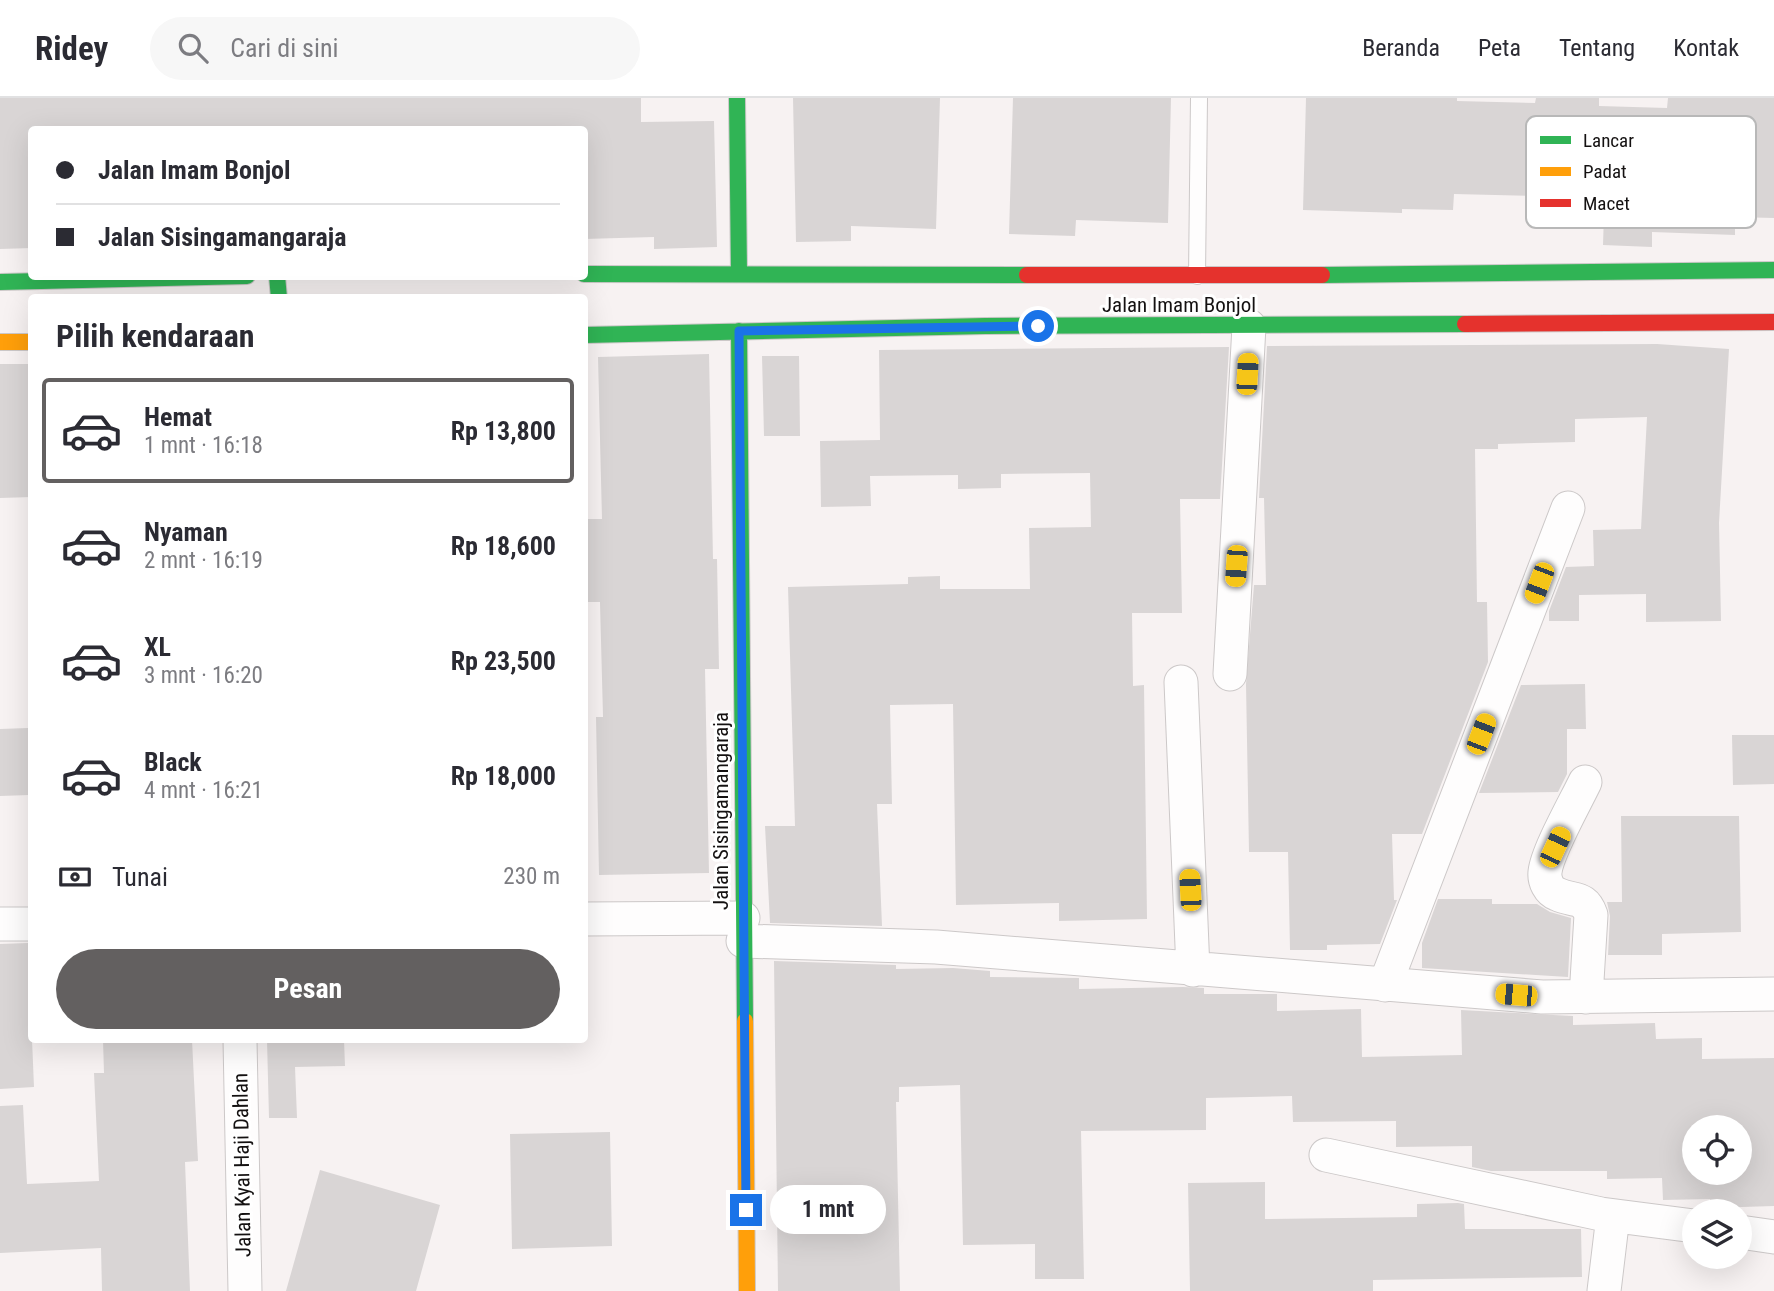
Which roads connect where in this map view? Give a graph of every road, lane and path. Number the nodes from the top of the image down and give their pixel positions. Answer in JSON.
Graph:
{"nodes":[{"id":1,"x":737,"y":98,"type":"edge"},
{"id":2,"x":1199,"y":98,"type":"edge"},
{"id":3,"x":1774,"y":270,"type":"edge"},
{"id":4,"x":1715,"y":271,"type":"junction"},
{"id":5,"x":588,"y":274,"type":"edge"},
{"id":6,"x":739,"y":274,"type":"junction"},
{"id":7,"x":1572,"y":274,"type":"junction"},
{"id":8,"x":1197,"y":276,"type":"junction"},
{"id":9,"x":82,"y":280,"type":"edge"},
{"id":10,"x":0,"y":282,"type":"edge"},
{"id":11,"x":1706,"y":286,"type":"dead end"},
{"id":12,"x":1578,"y":291,"type":"dead end"},
{"id":13,"x":1706,"y":305,"type":"dead end"},
{"id":14,"x":1717,"y":322,"type":"junction"},
{"id":15,"x":1774,"y":322,"type":"edge"},
{"id":16,"x":1249,"y":326,"type":"junction"},
{"id":17,"x":739,"y":331,"type":"junction"},
{"id":18,"x":588,"y":335,"type":"edge"},
{"id":19,"x":0,"y":342,"type":"edge"},
{"id":20,"x":28,"y":342,"type":"edge"},
{"id":21,"x":1568,"y":508,"type":"dead end"},
{"id":22,"x":1230,"y":674,"type":"dead end"},
{"id":23,"x":1181,"y":682,"type":"dead end"},
{"id":24,"x":1585,"y":782,"type":"dead end"},
{"id":25,"x":588,"y":919,"type":"edge"},
{"id":26,"x":0,"y":924,"type":"edge"},
{"id":27,"x":28,"y":924,"type":"edge"},
{"id":28,"x":743,"y":930,"type":"junction"},
{"id":29,"x":1193,"y":970,"type":"junction"},
{"id":30,"x":1385,"y":985,"type":"junction"},
{"id":31,"x":1774,"y":994,"type":"edge"},
{"id":32,"x":1586,"y":997,"type":"junction"},
{"id":33,"x":240,"y":1043,"type":"edge"},
{"id":34,"x":1326,"y":1155,"type":"dead end"},
{"id":35,"x":1613,"y":1216,"type":"junction"},
{"id":36,"x":1682,"y":1225,"type":"edge"},
{"id":37,"x":1752,"y":1234,"type":"edge"},
{"id":38,"x":1774,"y":1237,"type":"edge"},
{"id":39,"x":245,"y":1291,"type":"edge"},
{"id":40,"x":747,"y":1291,"type":"edge"},
{"id":41,"x":1604,"y":1291,"type":"edge"}],
"edges":[{"from":1,"to":6,"type":"main road"},
{"from":2,"to":8,"type":"lane"},
{"from":3,"to":4,"type":"main road","name":"Jalan Imam Bonjol"},
{"from":4,"to":7,"type":"main road","name":"Jalan Imam Bonjol"},
{"from":4,"to":11,"type":"main road"},
{"from":5,"to":6,"type":"main road","name":"Jalan Imam Bonjol"},
{"from":6,"to":8,"type":"main road","name":"Jalan Imam Bonjol"},
{"from":7,"to":8,"type":"main road","name":"Jalan Imam Bonjol"},
{"from":7,"to":12,"type":"main road"},
{"from":9,"to":10,"type":"main road"},
{"from":13,"to":14,"type":"main road"},
{"from":14,"to":15,"type":"main road","name":"Jalan Imam Bonjol"},
{"from":14,"to":16,"type":"main road","name":"Jalan Imam Bonjol"},
{"from":16,"to":17,"type":"main road","name":"Jalan Imam Bonjol"},
{"from":16,"to":22,"type":"street"},
{"from":17,"to":18,"type":"main road","name":"Jalan Imam Bonjol"},
{"from":17,"to":28,"type":"main road","name":"Jalan Sisingamangaraja"},
{"from":19,"to":20,"type":"main road"},
{"from":21,"to":30,"type":"street"},
{"from":23,"to":29,"type":"street"},
{"from":24,"to":32,"type":"street"},
{"from":25,"to":28,"type":"street"},
{"from":26,"to":27,"type":"street"},
{"from":28,"to":29,"type":"street"},
{"from":28,"to":40,"type":"main road","name":"Jalan Sisingamangaraja"},
{"from":29,"to":30,"type":"street"},
{"from":30,"to":32,"type":"street"},
{"from":31,"to":32,"type":"street"},
{"from":33,"to":39,"type":"street","name":"Jalan Kyai Haji Dahlan"},
{"from":34,"to":35,"type":"street"},
{"from":35,"to":36,"type":"street"},
{"from":35,"to":41,"type":"street"},
{"from":37,"to":38,"type":"street"}]}
